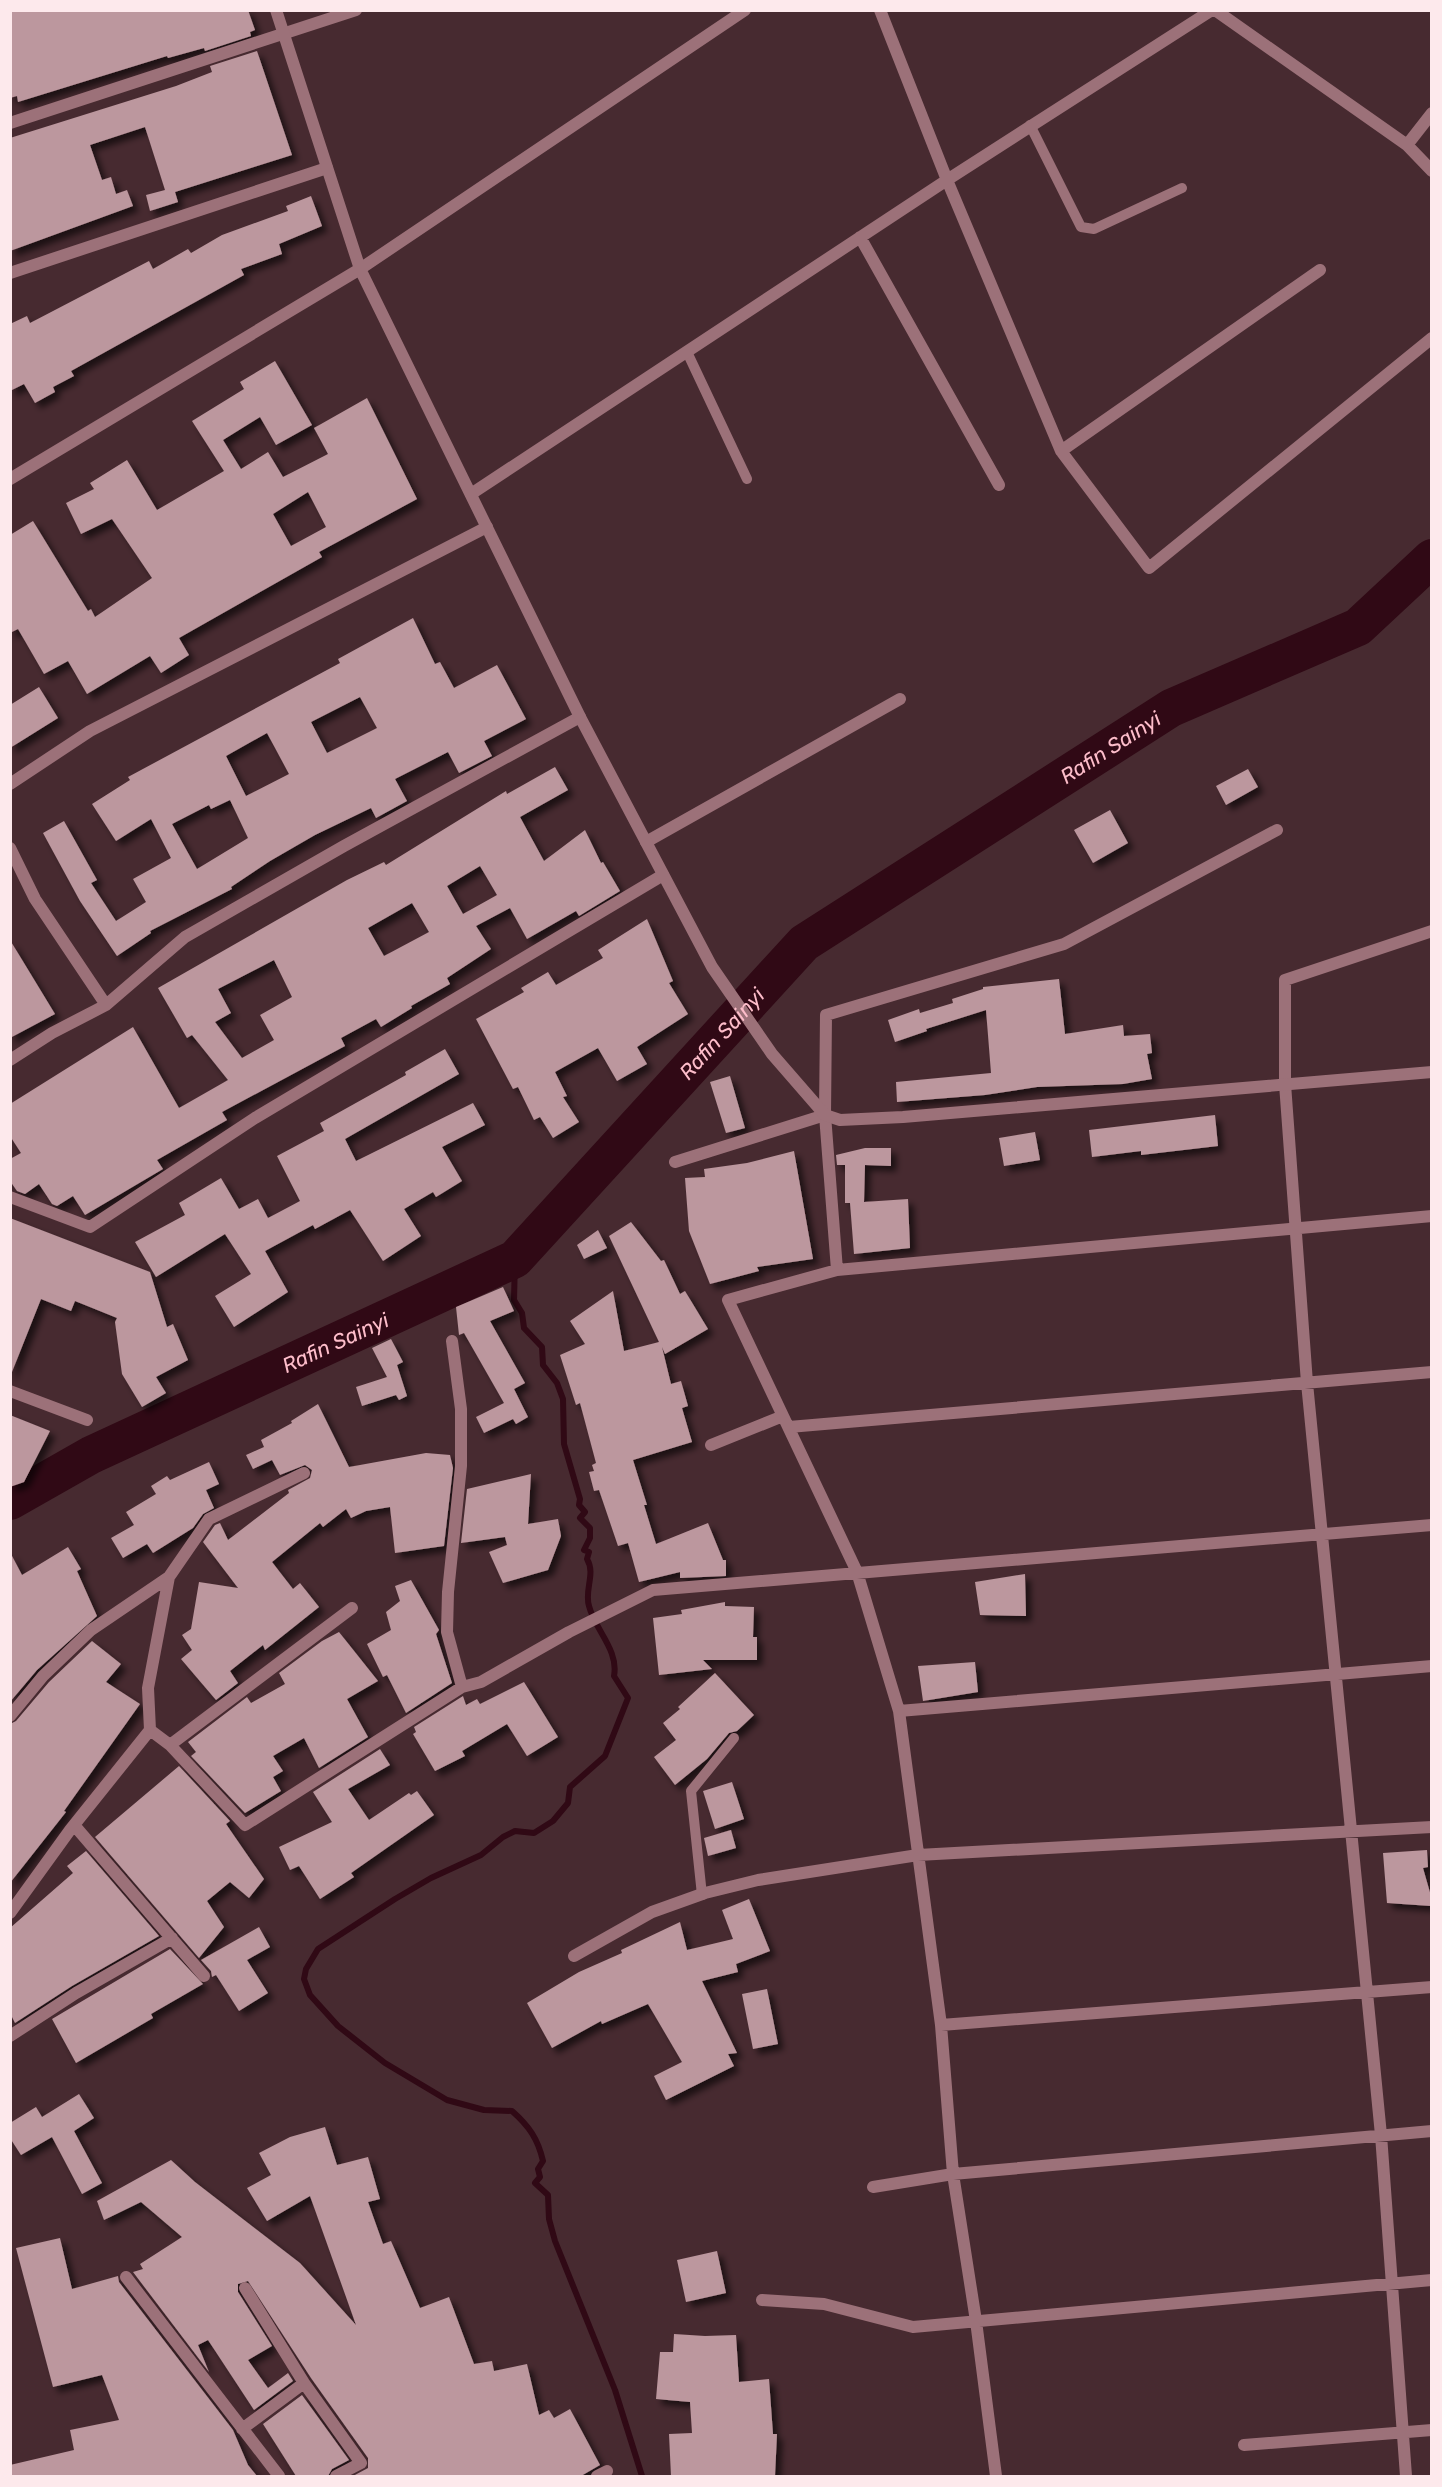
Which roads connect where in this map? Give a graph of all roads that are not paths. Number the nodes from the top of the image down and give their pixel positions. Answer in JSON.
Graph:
{"nodes":[{"id":1,"x":276,"y":10,"type":"edge"},
{"id":2,"x":356,"y":10,"type":"edge"},
{"id":3,"x":745,"y":10,"type":"edge"},
{"id":4,"x":880,"y":10,"type":"edge"},
{"id":5,"x":1214,"y":10,"type":"edge"},
{"id":6,"x":284,"y":36,"type":"junction"},
{"id":7,"x":1431,"y":113,"type":"edge"},
{"id":8,"x":10,"y":123,"type":"edge"},
{"id":9,"x":1030,"y":125,"type":"junction"},
{"id":10,"x":1407,"y":145,"type":"junction"},
{"id":11,"x":327,"y":168,"type":"junction"},
{"id":12,"x":1431,"y":171,"type":"edge"},
{"id":13,"x":947,"y":180,"type":"junction"},
{"id":14,"x":1182,"y":188,"type":"dead end"},
{"id":15,"x":860,"y":237,"type":"junction"},
{"id":16,"x":360,"y":269,"type":"junction"},
{"id":17,"x":1320,"y":270,"type":"dead end"},
{"id":18,"x":10,"y":273,"type":"edge"},
{"id":19,"x":1431,"y":338,"type":"edge"},
{"id":20,"x":687,"y":352,"type":"junction"},
{"id":21,"x":1061,"y":451,"type":"junction"},
{"id":22,"x":10,"y":479,"type":"edge"},
{"id":23,"x":747,"y":479,"type":"dead end"},
{"id":24,"x":999,"y":485,"type":"dead end"},
{"id":25,"x":471,"y":494,"type":"junction"},
{"id":26,"x":487,"y":527,"type":"junction"},
{"id":27,"x":900,"y":699,"type":"dead end"},
{"id":28,"x":580,"y":717,"type":"junction"},
{"id":29,"x":10,"y":784,"type":"edge"},
{"id":30,"x":1276,"y":830,"type":"dead end"},
{"id":31,"x":646,"y":842,"type":"junction"},
{"id":32,"x":10,"y":849,"type":"edge"},
{"id":33,"x":663,"y":875,"type":"junction"},
{"id":34,"x":1431,"y":931,"type":"edge"},
{"id":35,"x":106,"y":1005,"type":"junction"},
{"id":36,"x":10,"y":1060,"type":"edge"},
{"id":37,"x":1431,"y":1072,"type":"edge"},
{"id":38,"x":1285,"y":1084,"type":"junction"},
{"id":39,"x":825,"y":1114,"type":"junction"},
{"id":40,"x":675,"y":1162,"type":"dead end"},
{"id":41,"x":10,"y":1197,"type":"edge"},
{"id":42,"x":1431,"y":1216,"type":"edge"},
{"id":43,"x":1295,"y":1231,"type":"junction"},
{"id":44,"x":837,"y":1270,"type":"junction"},
{"id":45,"x":452,"y":1341,"type":"dead end"},
{"id":46,"x":1431,"y":1372,"type":"edge"},
{"id":47,"x":1307,"y":1383,"type":"junction"},
{"id":48,"x":10,"y":1390,"type":"edge"},
{"id":49,"x":87,"y":1420,"type":"dead end"},
{"id":50,"x":786,"y":1422,"type":"junction"},
{"id":51,"x":711,"y":1445,"type":"dead end"},
{"id":52,"x":304,"y":1473,"type":"dead end"},
{"id":53,"x":1431,"y":1525,"type":"edge"},
{"id":54,"x":1322,"y":1534,"type":"junction"},
{"id":55,"x":857,"y":1572,"type":"junction"},
{"id":56,"x":169,"y":1577,"type":"junction"},
{"id":57,"x":352,"y":1608,"type":"dead end"},
{"id":58,"x":1431,"y":1666,"type":"edge"},
{"id":59,"x":1337,"y":1674,"type":"junction"},
{"id":60,"x":462,"y":1687,"type":"junction"},
{"id":61,"x":899,"y":1711,"type":"junction"},
{"id":62,"x":10,"y":1716,"type":"edge"},
{"id":63,"x":150,"y":1730,"type":"junction"},
{"id":64,"x":734,"y":1738,"type":"dead end"},
{"id":65,"x":170,"y":1745,"type":"junction"},
{"id":66,"x":74,"y":1825,"type":"junction"},
{"id":67,"x":1431,"y":1827,"type":"edge"},
{"id":68,"x":1350,"y":1833,"type":"junction"},
{"id":69,"x":918,"y":1855,"type":"junction"},
{"id":70,"x":702,"y":1895,"type":"junction"},
{"id":71,"x":10,"y":1913,"type":"edge"},
{"id":72,"x":172,"y":1938,"type":"junction"},
{"id":73,"x":574,"y":1956,"type":"dead end"},
{"id":74,"x":204,"y":1976,"type":"dead end"},
{"id":75,"x":1431,"y":1987,"type":"edge"},
{"id":76,"x":1365,"y":1992,"type":"junction"},
{"id":77,"x":941,"y":2025,"type":"junction"},
{"id":78,"x":10,"y":2036,"type":"edge"},
{"id":79,"x":1431,"y":2131,"type":"edge"},
{"id":80,"x":1381,"y":2135,"type":"junction"},
{"id":81,"x":953,"y":2174,"type":"junction"},
{"id":82,"x":873,"y":2187,"type":"dead end"},
{"id":83,"x":126,"y":2277,"type":"dead end"},
{"id":84,"x":1431,"y":2280,"type":"edge"},
{"id":85,"x":1392,"y":2283,"type":"junction"},
{"id":86,"x":245,"y":2288,"type":"dead end"},
{"id":87,"x":762,"y":2300,"type":"dead end"},
{"id":88,"x":976,"y":2321,"type":"junction"},
{"id":89,"x":304,"y":2383,"type":"junction"},
{"id":90,"x":242,"y":2429,"type":"junction"},
{"id":91,"x":1431,"y":2430,"type":"edge"},
{"id":92,"x":1402,"y":2433,"type":"junction"},
{"id":93,"x":1244,"y":2445,"type":"dead end"},
{"id":94,"x":279,"y":2476,"type":"edge"},
{"id":95,"x":336,"y":2476,"type":"edge"},
{"id":96,"x":996,"y":2476,"type":"edge"},
{"id":97,"x":1406,"y":2476,"type":"edge"}],
"edges":[{"from":1,"to":6,"type":"street"},
{"from":2,"to":6,"type":"street"},
{"from":3,"to":16,"type":"street"},
{"from":4,"to":13,"type":"street"},
{"from":5,"to":9,"type":"street"},
{"from":5,"to":10,"type":"street"},
{"from":6,"to":8,"type":"street"},
{"from":6,"to":11,"type":"street"},
{"from":7,"to":10,"type":"street"},
{"from":9,"to":13,"type":"street"},
{"from":9,"to":14,"type":"lane"},
{"from":10,"to":12,"type":"street"},
{"from":11,"to":16,"type":"street"},
{"from":11,"to":18,"type":"street"},
{"from":13,"to":15,"type":"street"},
{"from":13,"to":21,"type":"street"},
{"from":15,"to":20,"type":"street"},
{"from":15,"to":24,"type":"street"},
{"from":16,"to":22,"type":"street"},
{"from":16,"to":25,"type":"street"},
{"from":17,"to":21,"type":"street"},
{"from":19,"to":21,"type":"street"},
{"from":20,"to":23,"type":"lane"},
{"from":20,"to":25,"type":"street"},
{"from":25,"to":26,"type":"street"},
{"from":26,"to":28,"type":"street"},
{"from":26,"to":29,"type":"street"},
{"from":27,"to":31,"type":"street"},
{"from":28,"to":31,"type":"street"},
{"from":28,"to":35,"type":"street"},
{"from":30,"to":39,"type":"street"},
{"from":31,"to":33,"type":"street"},
{"from":32,"to":35,"type":"street"},
{"from":33,"to":39,"type":"street"},
{"from":33,"to":41,"type":"street"},
{"from":34,"to":38,"type":"street"},
{"from":35,"to":36,"type":"street"},
{"from":37,"to":38,"type":"street"},
{"from":38,"to":39,"type":"street"},
{"from":38,"to":43,"type":"street"},
{"from":39,"to":40,"type":"street"},
{"from":39,"to":44,"type":"street"},
{"from":42,"to":43,"type":"street"},
{"from":43,"to":44,"type":"street"},
{"from":43,"to":47,"type":"street"},
{"from":44,"to":50,"type":"street"},
{"from":45,"to":60,"type":"street"},
{"from":46,"to":47,"type":"street"},
{"from":47,"to":50,"type":"street"},
{"from":47,"to":54,"type":"street"},
{"from":48,"to":49,"type":"street"},
{"from":50,"to":51,"type":"street"},
{"from":50,"to":55,"type":"street"},
{"from":52,"to":56,"type":"street"},
{"from":53,"to":54,"type":"street"},
{"from":54,"to":55,"type":"street"},
{"from":54,"to":59,"type":"street"},
{"from":55,"to":60,"type":"street"},
{"from":55,"to":61,"type":"street"},
{"from":56,"to":62,"type":"street"},
{"from":56,"to":63,"type":"street"},
{"from":57,"to":65,"type":"street"},
{"from":58,"to":59,"type":"street"},
{"from":59,"to":61,"type":"street"},
{"from":59,"to":68,"type":"street"},
{"from":60,"to":65,"type":"street"},
{"from":61,"to":69,"type":"street"},
{"from":63,"to":65,"type":"street"},
{"from":63,"to":66,"type":"street"},
{"from":64,"to":70,"type":"lane"},
{"from":66,"to":71,"type":"street"},
{"from":66,"to":72,"type":"street"},
{"from":67,"to":68,"type":"street"},
{"from":68,"to":69,"type":"street"},
{"from":68,"to":76,"type":"street"},
{"from":69,"to":70,"type":"street"},
{"from":69,"to":77,"type":"street"},
{"from":70,"to":73,"type":"street"},
{"from":72,"to":74,"type":"street"},
{"from":72,"to":78,"type":"street"},
{"from":75,"to":76,"type":"street"},
{"from":76,"to":77,"type":"street"},
{"from":76,"to":80,"type":"street"},
{"from":77,"to":81,"type":"street"},
{"from":79,"to":80,"type":"street"},
{"from":80,"to":81,"type":"street"},
{"from":80,"to":85,"type":"street"},
{"from":81,"to":82,"type":"street"},
{"from":81,"to":88,"type":"street"},
{"from":83,"to":90,"type":"street"},
{"from":84,"to":85,"type":"street"},
{"from":85,"to":88,"type":"street"},
{"from":85,"to":92,"type":"street"},
{"from":86,"to":89,"type":"street"},
{"from":87,"to":88,"type":"street"},
{"from":88,"to":96,"type":"street"},
{"from":89,"to":90,"type":"street"},
{"from":89,"to":95,"type":"street"},
{"from":90,"to":94,"type":"street"},
{"from":91,"to":92,"type":"street"},
{"from":92,"to":93,"type":"street"},
{"from":92,"to":97,"type":"street"}]}
